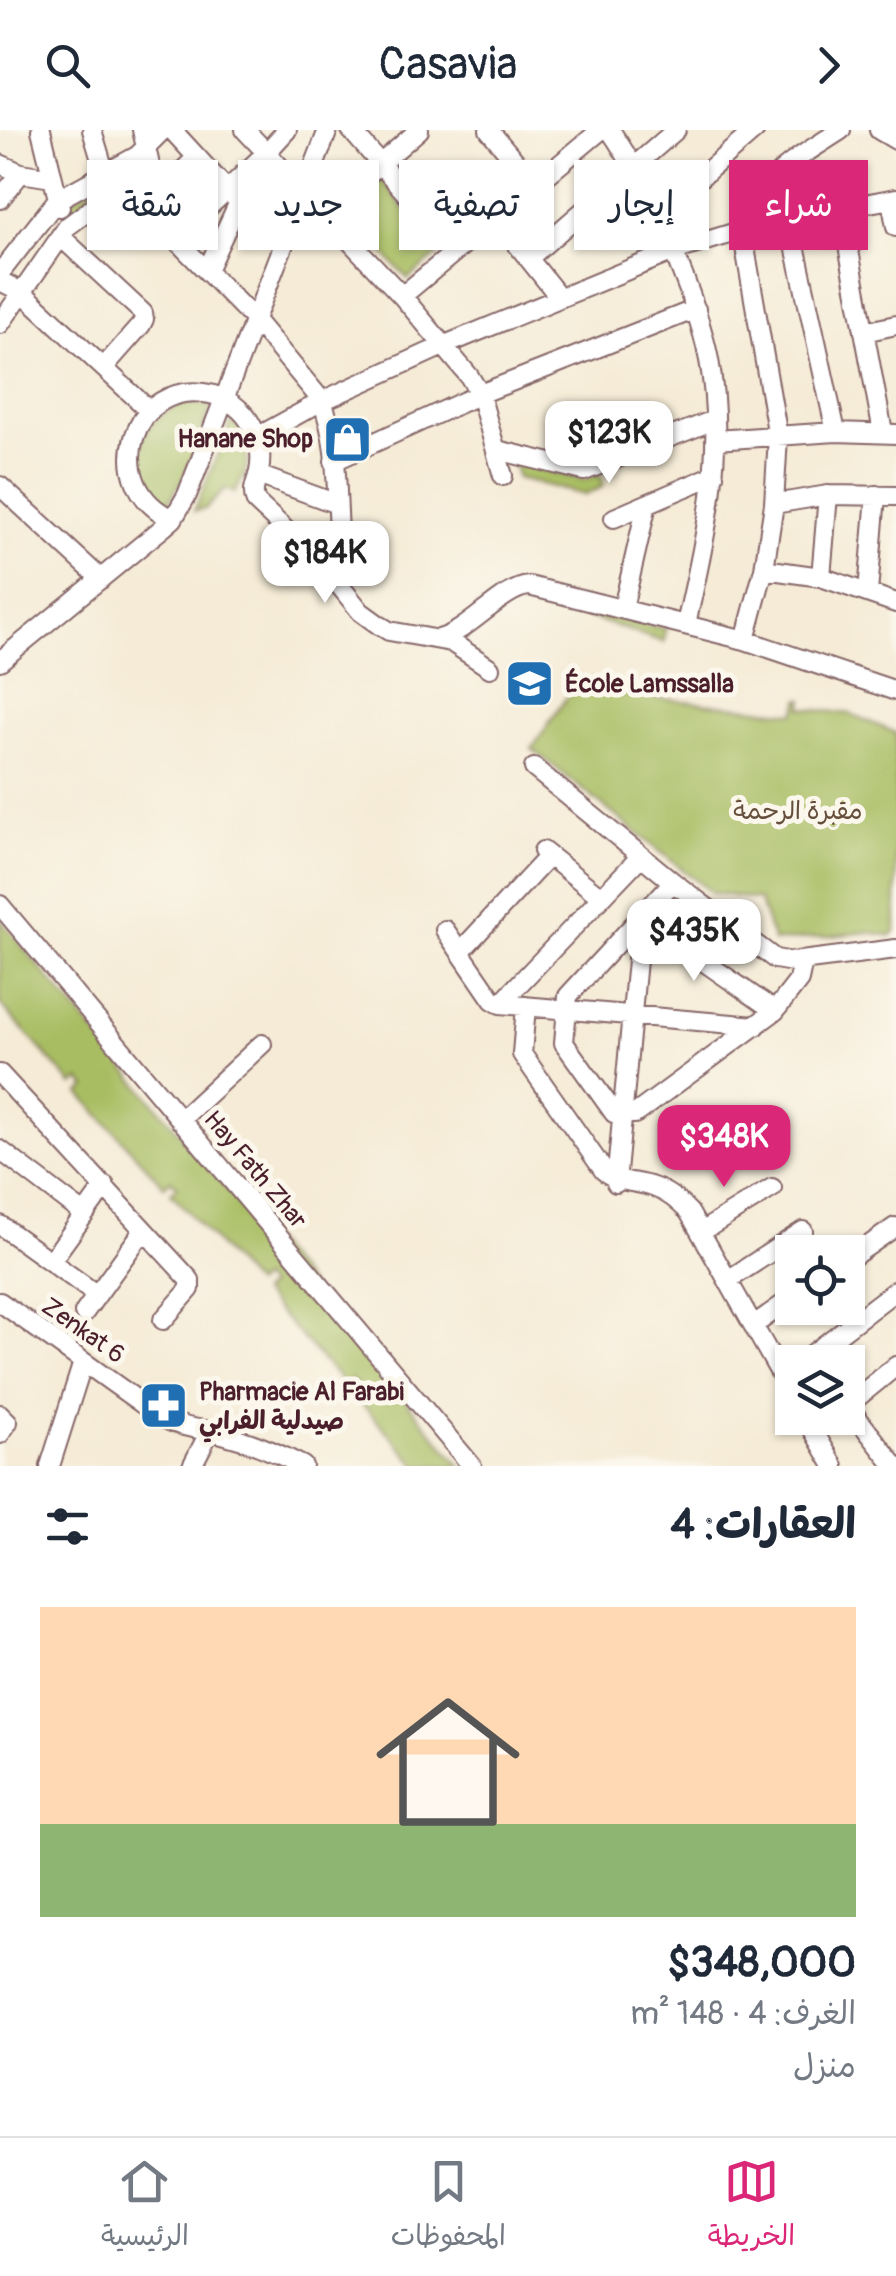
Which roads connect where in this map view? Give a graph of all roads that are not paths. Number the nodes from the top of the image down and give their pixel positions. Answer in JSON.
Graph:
{"nodes":[{"id":1,"x":41,"y":130,"type":"edge"},
{"id":2,"x":92,"y":130,"type":"edge"},
{"id":3,"x":163,"y":130,"type":"edge"},
{"id":4,"x":172,"y":130,"type":"edge"},
{"id":5,"x":245,"y":130,"type":"edge"},
{"id":6,"x":287,"y":130,"type":"edge"},
{"id":7,"x":351,"y":130,"type":"edge"},
{"id":8,"x":419,"y":130,"type":"edge"},
{"id":9,"x":489,"y":130,"type":"edge"},
{"id":10,"x":602,"y":130,"type":"edge"},
{"id":11,"x":610,"y":130,"type":"edge"},
{"id":12,"x":676,"y":130,"type":"edge"},
{"id":13,"x":755,"y":130,"type":"edge"},
{"id":14,"x":841,"y":130,"type":"edge"},
{"id":15,"x":324,"y":132,"type":"edge"},
{"id":16,"x":144,"y":138,"type":"edge"},
{"id":17,"x":266,"y":153,"type":"junction"},
{"id":18,"x":197,"y":158,"type":"joint"},
{"id":19,"x":100,"y":160,"type":"edge"},
{"id":20,"x":130,"y":160,"type":"edge"},
{"id":21,"x":273,"y":160,"type":"edge"},
{"id":22,"x":315,"y":160,"type":"edge"},
{"id":23,"x":514,"y":160,"type":"edge"},
{"id":24,"x":631,"y":160,"type":"edge"},
{"id":25,"x":640,"y":160,"type":"edge"},
{"id":26,"x":799,"y":160,"type":"edge"},
{"id":27,"x":381,"y":162,"type":"junction"},
{"id":28,"x":0,"y":164,"type":"edge"},
{"id":29,"x":554,"y":170,"type":"edge"},
{"id":30,"x":709,"y":170,"type":"edge"},
{"id":31,"x":21,"y":173,"type":"junction"},
{"id":32,"x":52,"y":178,"type":"junction"},
{"id":33,"x":87,"y":183,"type":"edge"},
{"id":34,"x":227,"y":190,"type":"junction"},
{"id":35,"x":218,"y":197,"type":"edge"},
{"id":36,"x":0,"y":199,"type":"edge"},
{"id":37,"x":894,"y":199,"type":"edge"},
{"id":38,"x":57,"y":200,"type":"junction"},
{"id":39,"x":868,"y":203,"type":"edge"},
{"id":40,"x":87,"y":212,"type":"edge"},
{"id":41,"x":574,"y":218,"type":"edge"},
{"id":42,"x":896,"y":227,"type":"edge"},
{"id":43,"x":64,"y":231,"type":"junction"},
{"id":44,"x":729,"y":234,"type":"edge"},
{"id":45,"x":187,"y":250,"type":"edge"},
{"id":46,"x":282,"y":250,"type":"edge"},
{"id":47,"x":360,"y":250,"type":"edge"},
{"id":48,"x":522,"y":250,"type":"edge"},
{"id":49,"x":745,"y":250,"type":"edge"},
{"id":50,"x":796,"y":250,"type":"edge"},
{"id":51,"x":848,"y":250,"type":"edge"},
{"id":52,"x":456,"y":251,"type":"joint"},
{"id":53,"x":674,"y":251,"type":"junction"},
{"id":54,"x":529,"y":258,"type":"junction"},
{"id":55,"x":206,"y":270,"type":"junction"},
{"id":56,"x":0,"y":273,"type":"edge"},
{"id":57,"x":0,"y":281,"type":"edge"},
{"id":58,"x":22,"y":292,"type":"junction"},
{"id":59,"x":402,"y":296,"type":"junction"},
{"id":60,"x":560,"y":298,"type":"junction"},
{"id":61,"x":696,"y":309,"type":"junction"},
{"id":62,"x":255,"y":320,"type":"junction"},
{"id":63,"x":0,"y":324,"type":"edge"},
{"id":64,"x":896,"y":325,"type":"edge"},
{"id":65,"x":864,"y":332,"type":"junction"},
{"id":66,"x":445,"y":345,"type":"junction"},
{"id":67,"x":104,"y":367,"type":"junction"},
{"id":68,"x":480,"y":394,"type":"junction"},
{"id":69,"x":225,"y":400,"type":"junction"},
{"id":70,"x":322,"y":401,"type":"junction"},
{"id":71,"x":150,"y":411,"type":"junction"},
{"id":72,"x":714,"y":420,"type":"junction"},
{"id":73,"x":836,"y":432,"type":"junction"},
{"id":74,"x":890,"y":433,"type":"edge"},
{"id":75,"x":778,"y":436,"type":"junction"},
{"id":76,"x":257,"y":437,"type":"junction"},
{"id":77,"x":715,"y":440,"type":"junction"},
{"id":78,"x":497,"y":450,"type":"junction"},
{"id":79,"x":334,"y":461,"type":"junction"},
{"id":80,"x":258,"y":475,"type":"junction"},
{"id":81,"x":714,"y":475,"type":"junction"},
{"id":82,"x":503,"y":476,"type":"dead end"},
{"id":83,"x":0,"y":486,"type":"edge"},
{"id":84,"x":828,"y":496,"type":"junction"},
{"id":85,"x":876,"y":496,"type":"junction"},
{"id":86,"x":896,"y":496,"type":"edge"},
{"id":87,"x":337,"y":504,"type":"junction"},
{"id":88,"x":647,"y":504,"type":"junction"},
{"id":89,"x":774,"y":504,"type":"junction"},
{"id":90,"x":173,"y":518,"type":"junction"},
{"id":91,"x":614,"y":518,"type":"dead end"},
{"id":92,"x":339,"y":530,"type":"dead end"},
{"id":93,"x":764,"y":569,"type":"junction"},
{"id":94,"x":820,"y":577,"type":"junction"},
{"id":95,"x":102,"y":579,"type":"junction"},
{"id":96,"x":868,"y":593,"type":"junction"},
{"id":97,"x":896,"y":603,"type":"edge"},
{"id":98,"x":622,"y":608,"type":"junction"},
{"id":99,"x":686,"y":624,"type":"junction"},
{"id":100,"x":440,"y":639,"type":"junction"},
{"id":101,"x":746,"y":640,"type":"junction"},
{"id":102,"x":0,"y":662,"type":"edge"},
{"id":103,"x":490,"y":668,"type":"dead end"},
{"id":104,"x":896,"y":691,"type":"edge"},
{"id":105,"x":534,"y":768,"type":"dead end"},
{"id":106,"x":641,"y":856,"type":"junction"},
{"id":107,"x":673,"y":882,"type":"junction"},
{"id":108,"x":602,"y":897,"type":"junction"},
{"id":109,"x":0,"y":905,"type":"edge"},
{"id":110,"x":641,"y":918,"type":"junction"},
{"id":111,"x":445,"y":930,"type":"dead end"},
{"id":112,"x":896,"y":950,"type":"edge"},
{"id":113,"x":460,"y":952,"type":"junction"},
{"id":114,"x":803,"y":961,"type":"junction"},
{"id":115,"x":500,"y":1004,"type":"junction"},
{"id":116,"x":526,"y":1006,"type":"junction"},
{"id":117,"x":567,"y":1010,"type":"junction"},
{"id":118,"x":776,"y":1011,"type":"junction"},
{"id":119,"x":632,"y":1016,"type":"junction"},
{"id":120,"x":756,"y":1026,"type":"junction"},
{"id":121,"x":262,"y":1044,"type":"dead end"},
{"id":122,"x":0,"y":1074,"type":"edge"},
{"id":123,"x":622,"y":1113,"type":"junction"},
{"id":124,"x":180,"y":1120,"type":"junction"},
{"id":125,"x":0,"y":1150,"type":"edge"},
{"id":126,"x":616,"y":1181,"type":"junction"},
{"id":127,"x":105,"y":1186,"type":"junction"},
{"id":128,"x":772,"y":1188,"type":"dead end"},
{"id":129,"x":84,"y":1214,"type":"junction"},
{"id":130,"x":0,"y":1225,"type":"edge"},
{"id":131,"x":890,"y":1225,"type":"edge"},
{"id":132,"x":803,"y":1231,"type":"dead end"},
{"id":133,"x":143,"y":1232,"type":"junction"},
{"id":134,"x":701,"y":1232,"type":"junction"},
{"id":135,"x":865,"y":1246,"type":"edge"},
{"id":136,"x":51,"y":1262,"type":"junction"},
{"id":137,"x":728,"y":1280,"type":"junction"},
{"id":138,"x":896,"y":1290,"type":"edge"},
{"id":139,"x":97,"y":1295,"type":"junction"},
{"id":140,"x":0,"y":1302,"type":"edge"},
{"id":141,"x":775,"y":1310,"type":"edge"},
{"id":142,"x":84,"y":1312,"type":"dead end"},
{"id":143,"x":162,"y":1320,"type":"dead end"},
{"id":144,"x":754,"y":1325,"type":"junction"},
{"id":145,"x":824,"y":1345,"type":"edge"},
{"id":146,"x":775,"y":1358,"type":"edge"},
{"id":147,"x":83,"y":1362,"type":"junction"},
{"id":148,"x":892,"y":1376,"type":"edge"},
{"id":149,"x":865,"y":1394,"type":"edge"},
{"id":150,"x":0,"y":1414,"type":"edge"},
{"id":151,"x":865,"y":1427,"type":"edge"},
{"id":152,"x":210,"y":1431,"type":"junction"},
{"id":153,"x":0,"y":1434,"type":"edge"},
{"id":154,"x":816,"y":1435,"type":"edge"},
{"id":155,"x":50,"y":1466,"type":"edge"},
{"id":156,"x":192,"y":1466,"type":"edge"},
{"id":157,"x":303,"y":1466,"type":"edge"},
{"id":158,"x":472,"y":1466,"type":"edge"},
{"id":159,"x":834,"y":1466,"type":"edge"},
{"id":160,"x":895,"y":1466,"type":"edge"}],
"edges":[{"from":1,"to":32,"type":"street"},
{"from":2,"to":19,"type":"street"},
{"from":3,"to":16,"type":"street"},
{"from":4,"to":18,"type":"street"},
{"from":5,"to":17,"type":"street"},
{"from":6,"to":17,"type":"street"},
{"from":7,"to":27,"type":"street"},
{"from":8,"to":27,"type":"street"},
{"from":9,"to":23,"type":"street"},
{"from":10,"to":29,"type":"street"},
{"from":11,"to":24,"type":"street"},
{"from":12,"to":25,"type":"street"},
{"from":13,"to":30,"type":"street"},
{"from":14,"to":26,"type":"street"},
{"from":15,"to":22,"type":"street"},
{"from":16,"to":20,"type":"street"},
{"from":17,"to":21,"type":"street"},
{"from":17,"to":34,"type":"street"},
{"from":18,"to":34,"type":"street"},
{"from":27,"to":52,"type":"street"},
{"from":28,"to":31,"type":"street"},
{"from":31,"to":32,"type":"street"},
{"from":31,"to":36,"type":"street"},
{"from":32,"to":38,"type":"street"},
{"from":33,"to":38,"type":"street"},
{"from":34,"to":35,"type":"street"},
{"from":34,"to":55,"type":"street"},
{"from":37,"to":39,"type":"street"},
{"from":37,"to":42,"type":"street"},
{"from":38,"to":43,"type":"street"},
{"from":38,"to":56,"type":"street"},
{"from":40,"to":43,"type":"street"},
{"from":41,"to":54,"type":"street"},
{"from":43,"to":58,"type":"street"},
{"from":43,"to":67,"type":"street"},
{"from":44,"to":53,"type":"street"},
{"from":45,"to":55,"type":"street"},
{"from":46,"to":62,"type":"street"},
{"from":47,"to":59,"type":"street"},
{"from":48,"to":54,"type":"street"},
{"from":49,"to":75,"type":"street"},
{"from":50,"to":73,"type":"street"},
{"from":51,"to":65,"type":"street"},
{"from":52,"to":59,"type":"street"},
{"from":53,"to":60,"type":"street"},
{"from":53,"to":61,"type":"street"},
{"from":54,"to":60,"type":"street"},
{"from":55,"to":62,"type":"street"},
{"from":57,"to":58,"type":"street"},
{"from":58,"to":63,"type":"street"},
{"from":58,"to":67,"type":"street"},
{"from":59,"to":66,"type":"street"},
{"from":60,"to":66,"type":"street"},
{"from":61,"to":68,"type":"street"},
{"from":61,"to":72,"type":"street"},
{"from":62,"to":69,"type":"street"},
{"from":62,"to":70,"type":"street"},
{"from":64,"to":65,"type":"street"},
{"from":65,"to":74,"type":"street"},
{"from":66,"to":68,"type":"street"},
{"from":66,"to":70,"type":"street"},
{"from":67,"to":71,"type":"street"},
{"from":68,"to":78,"type":"street"},
{"from":68,"to":79,"type":"street"},
{"from":69,"to":71,"type":"street"},
{"from":69,"to":76,"type":"street"},
{"from":69,"to":90,"type":"street"},
{"from":70,"to":76,"type":"street"},
{"from":70,"to":79,"type":"street"},
{"from":71,"to":90,"type":"street"},
{"from":72,"to":77,"type":"street"},
{"from":72,"to":78,"type":"street"},
{"from":73,"to":74,"type":"street"},
{"from":73,"to":75,"type":"street"},
{"from":75,"to":77,"type":"street"},
{"from":75,"to":89,"type":"street"},
{"from":76,"to":80,"type":"street"},
{"from":77,"to":81,"type":"street"},
{"from":78,"to":82,"type":"street"},
{"from":79,"to":87,"type":"street"},
{"from":80,"to":87,"type":"street"},
{"from":80,"to":100,"type":"street"},
{"from":81,"to":88,"type":"street"},
{"from":81,"to":99,"type":"street"},
{"from":83,"to":95,"type":"street"},
{"from":84,"to":85,"type":"street"},
{"from":84,"to":89,"type":"street"},
{"from":84,"to":94,"type":"street"},
{"from":85,"to":86,"type":"street"},
{"from":85,"to":96,"type":"street"},
{"from":87,"to":92,"type":"street"},
{"from":88,"to":91,"type":"street"},
{"from":88,"to":98,"type":"street"},
{"from":89,"to":93,"type":"street"},
{"from":90,"to":95,"type":"street"},
{"from":93,"to":94,"type":"street"},
{"from":93,"to":101,"type":"street"},
{"from":94,"to":96,"type":"street"},
{"from":95,"to":102,"type":"street"},
{"from":96,"to":97,"type":"street"},
{"from":98,"to":99,"type":"street"},
{"from":98,"to":100,"type":"street"},
{"from":99,"to":101,"type":"street"},
{"from":100,"to":103,"type":"street"},
{"from":101,"to":104,"type":"street"},
{"from":105,"to":106,"type":"street"},
{"from":106,"to":107,"type":"street"},
{"from":106,"to":108,"type":"street"},
{"from":107,"to":110,"type":"street"},
{"from":107,"to":114,"type":"street"},
{"from":108,"to":113,"type":"street"},
{"from":108,"to":115,"type":"street"},
{"from":109,"to":124,"type":"street","name":"Hay Fath Zhar"},
{"from":110,"to":117,"type":"street"},
{"from":110,"to":118,"type":"street"},
{"from":110,"to":119,"type":"street"},
{"from":111,"to":113,"type":"street"},
{"from":112,"to":114,"type":"street"},
{"from":113,"to":115,"type":"street"},
{"from":114,"to":118,"type":"street"},
{"from":115,"to":116,"type":"street"},
{"from":116,"to":117,"type":"street"},
{"from":116,"to":126,"type":"street"},
{"from":117,"to":119,"type":"street"},
{"from":117,"to":123,"type":"street"},
{"from":118,"to":120,"type":"street"},
{"from":119,"to":120,"type":"street"},
{"from":119,"to":123,"type":"street"},
{"from":120,"to":123,"type":"street"},
{"from":121,"to":124,"type":"street"},
{"from":122,"to":127,"type":"street"},
{"from":123,"to":126,"type":"street"},
{"from":124,"to":158,"type":"street","name":"Hay Fath Zhar"},
{"from":125,"to":129,"type":"street"},
{"from":126,"to":134,"type":"street"},
{"from":127,"to":129,"type":"street"},
{"from":127,"to":133,"type":"street"},
{"from":128,"to":134,"type":"street"},
{"from":129,"to":136,"type":"street"},
{"from":130,"to":136,"type":"street"},
{"from":131,"to":135,"type":"street"},
{"from":132,"to":137,"type":"street"},
{"from":133,"to":139,"type":"street"},
{"from":133,"to":143,"type":"street"},
{"from":134,"to":137,"type":"street"},
{"from":136,"to":139,"type":"street"},
{"from":137,"to":144,"type":"street"},
{"from":138,"to":145,"type":"street"},
{"from":139,"to":142,"type":"street"},
{"from":140,"to":147,"type":"street","name":"Zenkat 6"},
{"from":141,"to":144,"type":"street"},
{"from":144,"to":146,"type":"street"},
{"from":147,"to":152,"type":"street","name":"Zenkat 6"},
{"from":147,"to":155,"type":"street"},
{"from":148,"to":149,"type":"street"},
{"from":150,"to":153,"type":"street"},
{"from":151,"to":160,"type":"street"},
{"from":152,"to":156,"type":"street"},
{"from":152,"to":157,"type":"street","name":"Zenkat 6"},
{"from":154,"to":159,"type":"street"}]}
